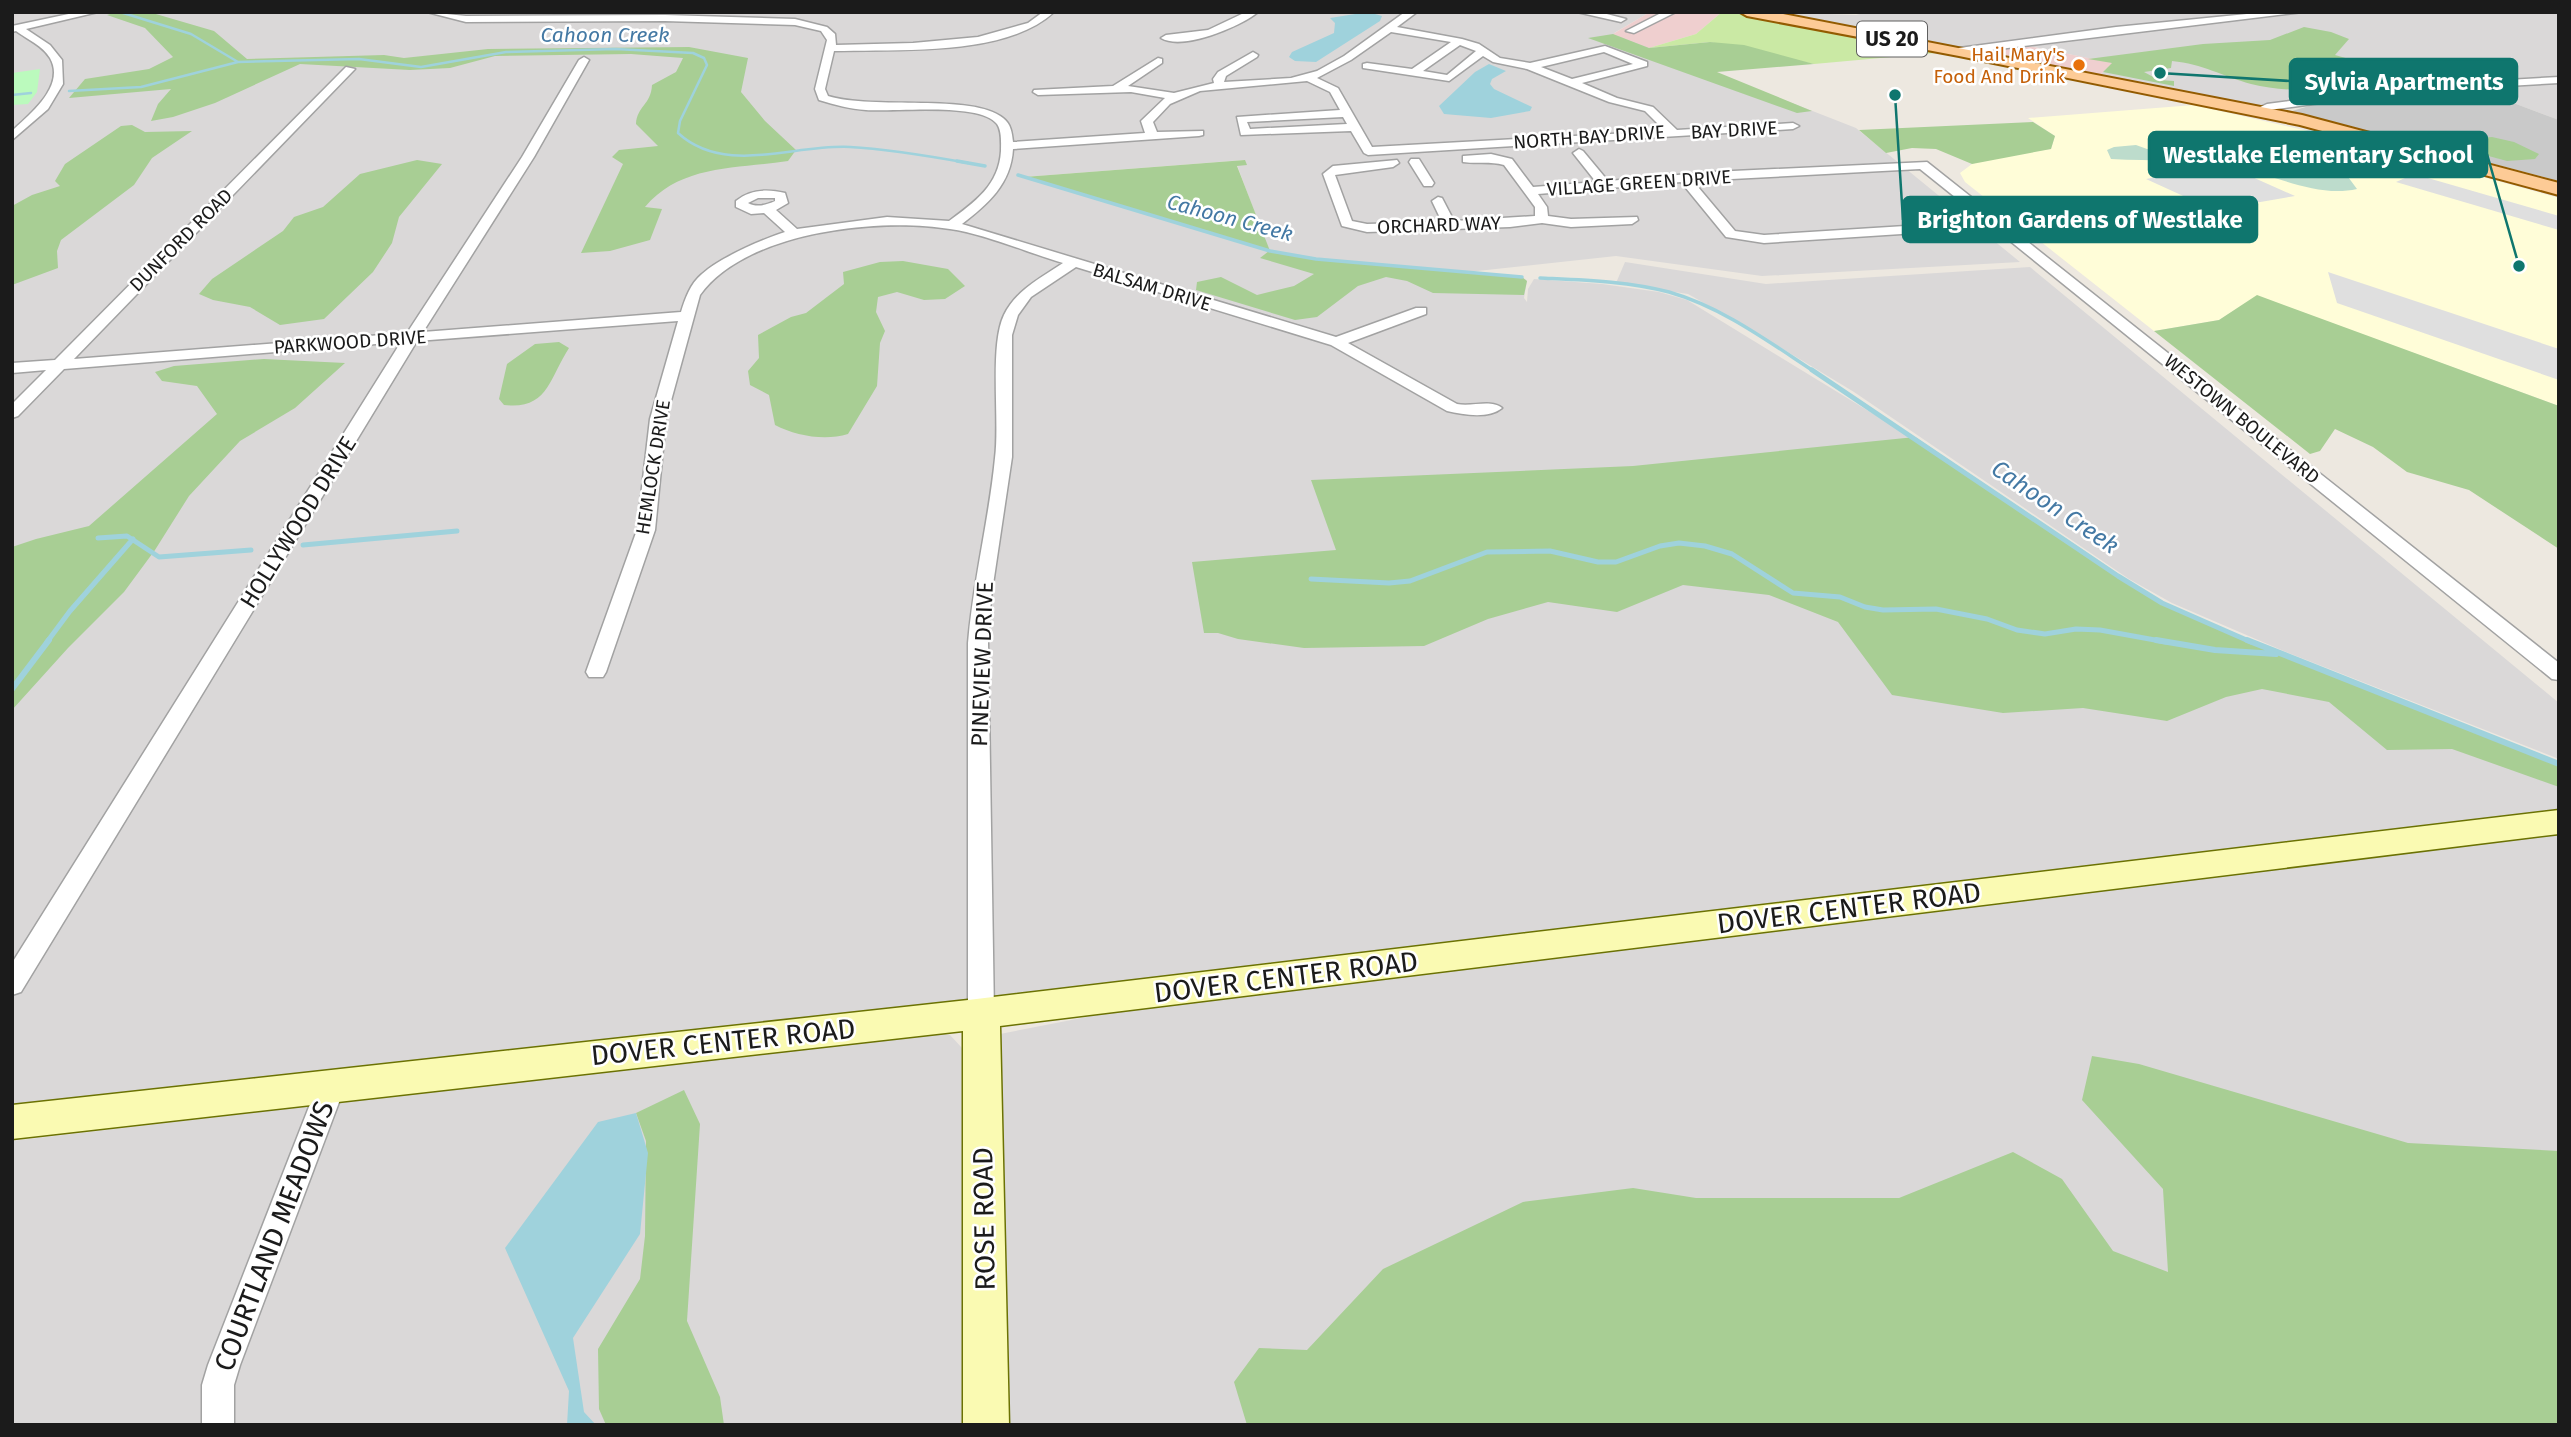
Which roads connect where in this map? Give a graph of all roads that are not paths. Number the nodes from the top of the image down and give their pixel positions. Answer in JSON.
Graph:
{"nodes":[{"id":1,"x":93,"y":12,"type":"edge"},
{"id":2,"x":432,"y":12,"type":"edge"},
{"id":3,"x":1049,"y":12,"type":"edge"},
{"id":4,"x":1252,"y":12,"type":"edge"},
{"id":5,"x":1412,"y":12,"type":"edge"},
{"id":6,"x":1582,"y":12,"type":"edge"},
{"id":7,"x":1671,"y":12,"type":"edge"},
{"id":8,"x":1747,"y":12,"type":"edge"},
{"id":9,"x":2298,"y":12,"type":"edge"},
{"id":10,"x":1621,"y":19,"type":"dead end"},
{"id":11,"x":1387,"y":28,"type":"junction"},
{"id":12,"x":15,"y":29,"type":"edge"},
{"id":13,"x":1631,"y":32,"type":"dead end"},
{"id":14,"x":1166,"y":38,"type":"dead end"},
{"id":15,"x":1459,"y":41,"type":"junction"},
{"id":16,"x":830,"y":48,"type":"junction"},
{"id":17,"x":1483,"y":51,"type":"junction"},
{"id":18,"x":1959,"y":51,"type":"junction"},
{"id":19,"x":1253,"y":55,"type":"dead end"},
{"id":20,"x":1622,"y":56,"type":"junction"},
{"id":21,"x":584,"y":60,"type":"dead end"},
{"id":22,"x":1158,"y":61,"type":"dead end"},
{"id":23,"x":1367,"y":65,"type":"dead end"},
{"id":24,"x":1530,"y":66,"type":"junction"},
{"id":25,"x":351,"y":69,"type":"dead end"},
{"id":26,"x":1414,"y":73,"type":"junction"},
{"id":27,"x":1546,"y":73,"type":"junction"},
{"id":28,"x":1308,"y":79,"type":"junction"},
{"id":29,"x":2559,"y":80,"type":"edge"},
{"id":30,"x":1571,"y":83,"type":"junction"},
{"id":31,"x":1220,"y":86,"type":"junction"},
{"id":32,"x":1116,"y":89,"type":"junction"},
{"id":33,"x":1038,"y":92,"type":"dead end"},
{"id":34,"x":1176,"y":97,"type":"junction"},
{"id":35,"x":2258,"y":111,"type":"junction"},
{"id":36,"x":1348,"y":113,"type":"junction"},
{"id":37,"x":1356,"y":127,"type":"junction"},
{"id":38,"x":1793,"y":127,"type":"dead end"},
{"id":39,"x":1199,"y":133,"type":"dead end"},
{"id":40,"x":1674,"y":134,"type":"junction"},
{"id":41,"x":1152,"y":136,"type":"junction"},
{"id":42,"x":12,"y":137,"type":"edge"},
{"id":43,"x":1007,"y":146,"type":"junction"},
{"id":44,"x":1579,"y":153,"type":"dead end"},
{"id":45,"x":1453,"y":160,"type":"dead end"},
{"id":46,"x":1923,"y":165,"type":"joint"},
{"id":47,"x":1686,"y":180,"type":"junction"},
{"id":48,"x":1428,"y":183,"type":"dead end"},
{"id":49,"x":1606,"y":186,"type":"junction"},
{"id":50,"x":2559,"y":189,"type":"edge"},
{"id":51,"x":1531,"y":191,"type":"junction"},
{"id":52,"x":1438,"y":201,"type":"dead end"},
{"id":53,"x":767,"y":209,"type":"dead end"},
{"id":54,"x":1542,"y":219,"type":"junction"},
{"id":55,"x":1632,"y":220,"type":"dead end"},
{"id":56,"x":2000,"y":224,"type":"junction"},
{"id":57,"x":952,"y":225,"type":"junction"},
{"id":58,"x":1450,"y":225,"type":"junction"},
{"id":59,"x":794,"y":233,"type":"junction"},
{"id":60,"x":1073,"y":263,"type":"junction"},
{"id":61,"x":1421,"y":311,"type":"dead end"},
{"id":62,"x":687,"y":316,"type":"junction"},
{"id":63,"x":412,"y":337,"type":"junction"},
{"id":64,"x":1336,"y":342,"type":"junction"},
{"id":65,"x":59,"y":364,"type":"junction"},
{"id":66,"x":12,"y":368,"type":"edge"},
{"id":67,"x":1494,"y":408,"type":"dead end"},
{"id":68,"x":12,"y":413,"type":"edge"},
{"id":69,"x":596,"y":672,"type":"dead end"},
{"id":70,"x":2559,"y":674,"type":"edge"},
{"id":71,"x":2559,"y":822,"type":"edge"},
{"id":72,"x":12,"y":985,"type":"edge"},
{"id":73,"x":981,"y":1014,"type":"junction"},
{"id":74,"x":330,"y":1088,"type":"junction"},
{"id":75,"x":12,"y":1122,"type":"edge"},
{"id":76,"x":218,"y":1425,"type":"edge"},
{"id":77,"x":986,"y":1425,"type":"edge"}],
"edges":[{"from":1,"to":12,"type":"street"},
{"from":2,"to":16,"type":"street"},
{"from":3,"to":16,"type":"street"},
{"from":4,"to":14,"type":"street"},
{"from":5,"to":11,"type":"street"},
{"from":6,"to":10,"type":"street"},
{"from":7,"to":13,"type":"street"},
{"from":8,"to":18,"type":"main road","number":"US 20"},
{"from":9,"to":18,"type":"street"},
{"from":11,"to":15,"type":"street","name":"NORTH BAY DRIVE"},
{"from":11,"to":28,"type":"street"},
{"from":12,"to":42,"type":"street"},
{"from":15,"to":17,"type":"street","name":"NORTH BAY DRIVE"},
{"from":15,"to":26,"type":"street"},
{"from":16,"to":43,"type":"street"},
{"from":17,"to":24,"type":"street","name":"NORTH BAY DRIVE"},
{"from":17,"to":26,"type":"street"},
{"from":18,"to":35,"type":"main road","number":"US 20"},
{"from":19,"to":31,"type":"street"},
{"from":20,"to":24,"type":"street"},
{"from":20,"to":27,"type":"street"},
{"from":20,"to":30,"type":"street"},
{"from":21,"to":63,"type":"street","name":"HOLLYWOOD DRIVE"},
{"from":22,"to":32,"type":"street"},
{"from":23,"to":26,"type":"street"},
{"from":24,"to":27,"type":"street","name":"NORTH BAY DRIVE"},
{"from":25,"to":65,"type":"street","name":"DUNFORD ROAD"},
{"from":27,"to":30,"type":"street","name":"NORTH BAY DRIVE"},
{"from":28,"to":31,"type":"street"},
{"from":28,"to":36,"type":"street"},
{"from":29,"to":35,"type":"street"},
{"from":30,"to":40,"type":"street","name":"NORTH BAY DRIVE"},
{"from":31,"to":34,"type":"street"},
{"from":32,"to":33,"type":"street"},
{"from":32,"to":34,"type":"street"},
{"from":34,"to":41,"type":"street"},
{"from":35,"to":50,"type":"main road","number":"US 20"},
{"from":36,"to":37,"type":"street"},
{"from":36,"to":37,"type":"street"},
{"from":37,"to":40,"type":"street","name":"NORTH BAY DRIVE"},
{"from":38,"to":40,"type":"street","name":"BAY DRIVE"},
{"from":39,"to":41,"type":"street"},
{"from":41,"to":43,"type":"street"},
{"from":43,"to":57,"type":"street"},
{"from":44,"to":49,"type":"street"},
{"from":45,"to":51,"type":"street","name":"VILLAGE GREEN DRIVE"},
{"from":46,"to":47,"type":"street","name":"VILLAGE GREEN DRIVE"},
{"from":46,"to":56,"type":"street","name":"WESTOWN BOULEVARD"},
{"from":47,"to":49,"type":"street","name":"VILLAGE GREEN DRIVE"},
{"from":47,"to":56,"type":"street"},
{"from":48,"to":58,"type":"street","name":"ORCHARD WAY"},
{"from":49,"to":51,"type":"street","name":"VILLAGE GREEN DRIVE"},
{"from":51,"to":54,"type":"street"},
{"from":52,"to":58,"type":"street"},
{"from":53,"to":59,"type":"street"},
{"from":54,"to":55,"type":"street","name":"ORCHARD WAY"},
{"from":54,"to":58,"type":"street","name":"ORCHARD WAY"},
{"from":56,"to":70,"type":"street","name":"WESTOWN BOULEVARD"},
{"from":57,"to":59,"type":"street","name":"BALSAM DRIVE"},
{"from":57,"to":60,"type":"street","name":"BALSAM DRIVE"},
{"from":59,"to":62,"type":"street","name":"HEMLOCK DRIVE"},
{"from":60,"to":64,"type":"street","name":"BALSAM DRIVE"},
{"from":60,"to":73,"type":"street","name":"PINEVIEW DRIVE"},
{"from":61,"to":64,"type":"street"},
{"from":62,"to":63,"type":"street","name":"PARKWOOD DRIVE"},
{"from":62,"to":69,"type":"street","name":"HEMLOCK DRIVE"},
{"from":63,"to":65,"type":"street","name":"PARKWOOD DRIVE"},
{"from":63,"to":72,"type":"street","name":"HOLLYWOOD DRIVE"},
{"from":64,"to":67,"type":"street","name":"BALSAM DRIVE"},
{"from":65,"to":66,"type":"street","name":"PARKWOOD DRIVE"},
{"from":65,"to":68,"type":"street","name":"DUNFORD ROAD"},
{"from":71,"to":73,"type":"street","name":"DOVER CENTER ROAD"},
{"from":73,"to":74,"type":"street","name":"DOVER CENTER ROAD"},
{"from":73,"to":77,"type":"street","name":"ROSE ROAD"},
{"from":74,"to":75,"type":"street","name":"DOVER CENTER ROAD"},
{"from":74,"to":76,"type":"street","name":"COURTLAND MEADOWS"}]}
